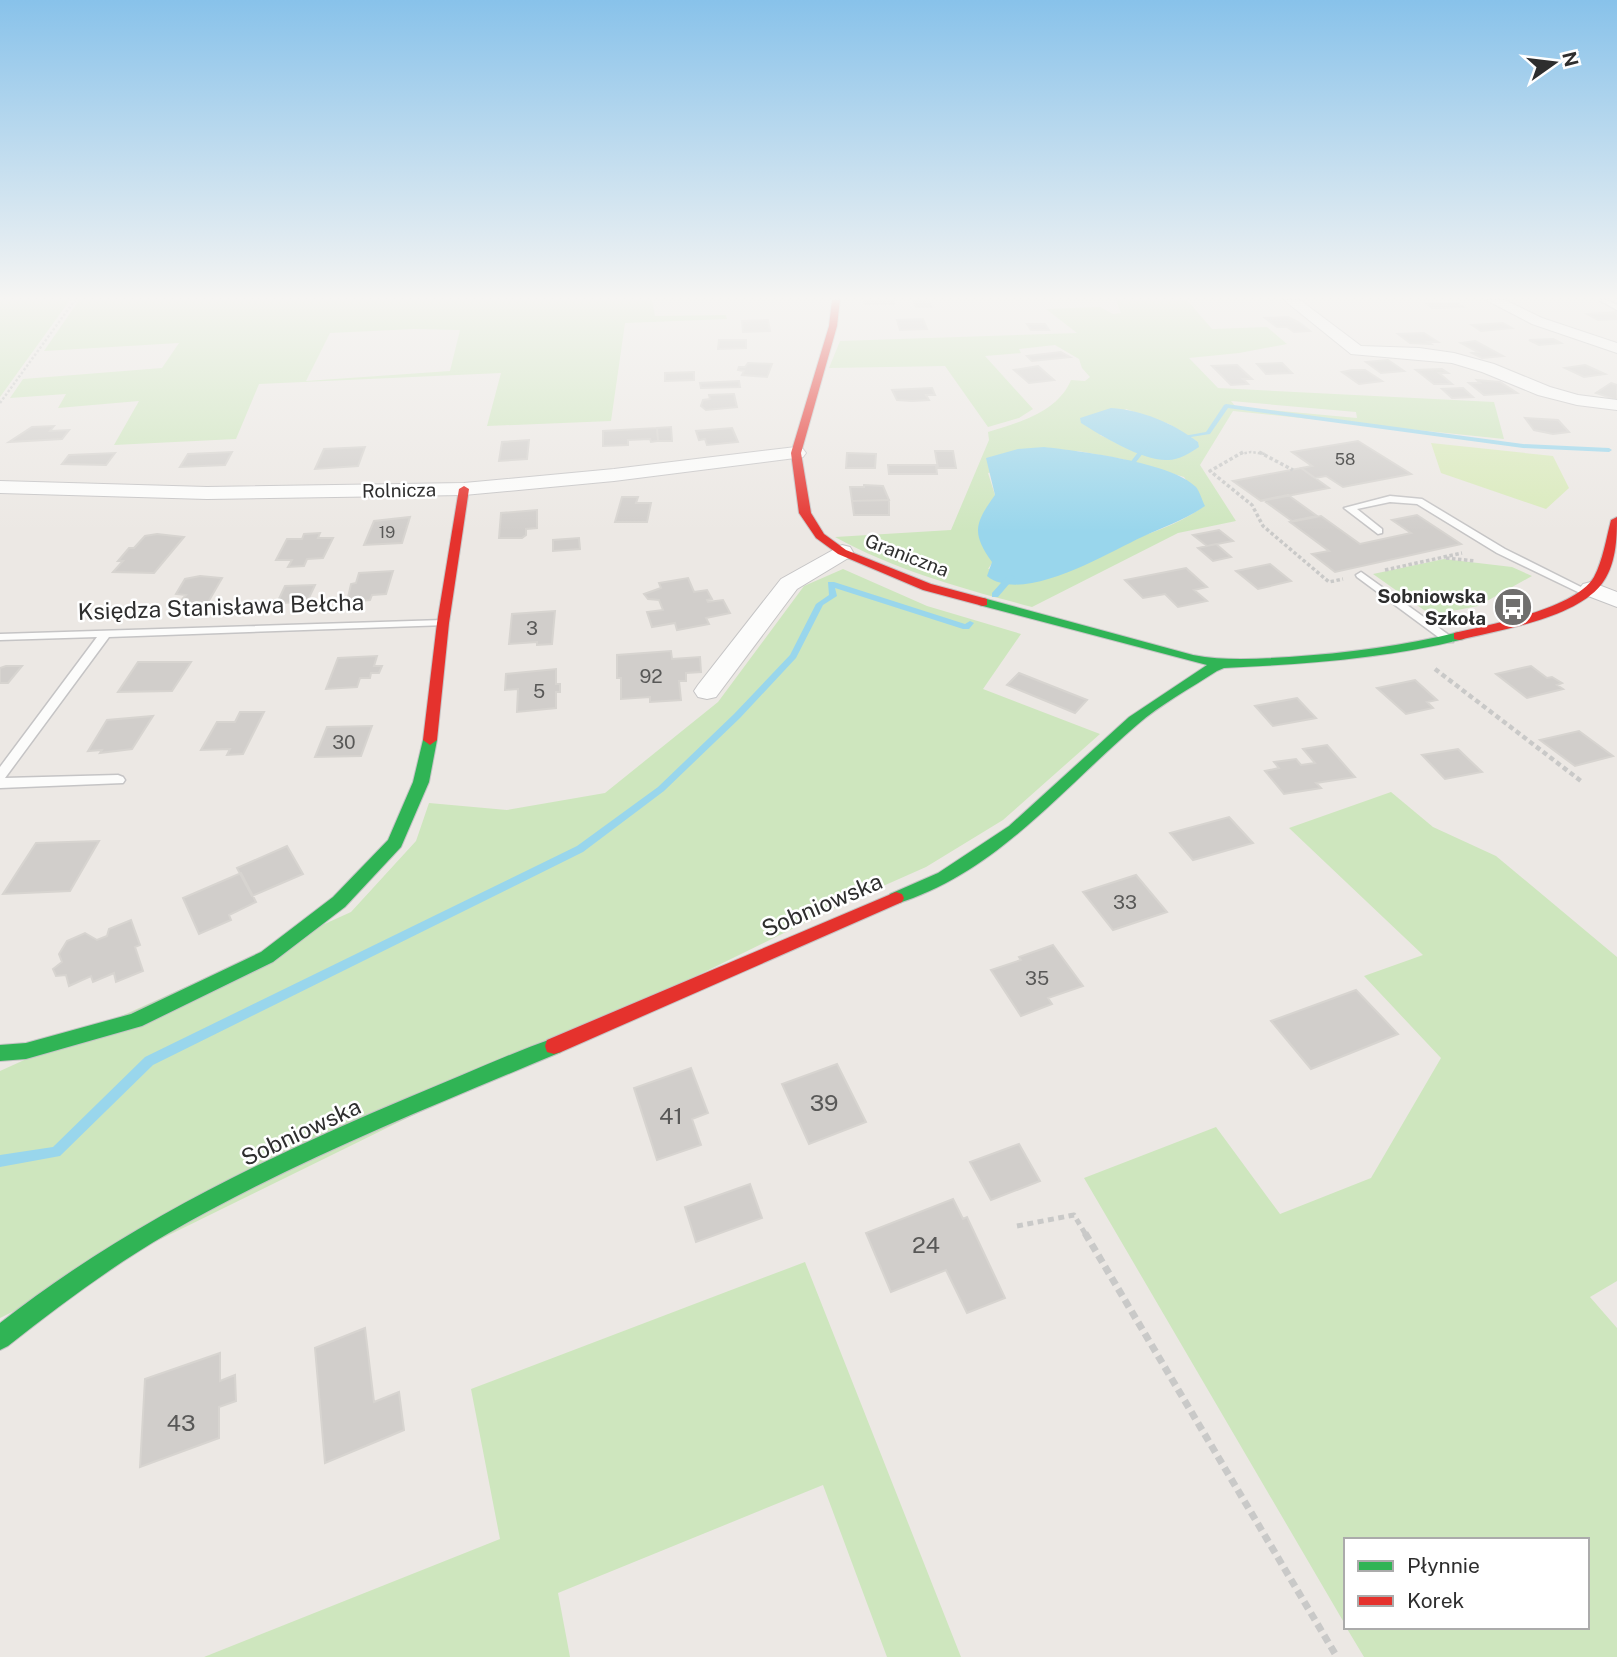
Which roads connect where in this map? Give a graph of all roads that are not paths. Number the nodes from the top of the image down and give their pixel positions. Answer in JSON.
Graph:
{"nodes":[{"id":1,"x":818,"y":377,"type":"edge"},
{"id":2,"x":1511,"y":377,"type":"edge"},
{"id":3,"x":1617,"y":405,"type":"edge"},
{"id":4,"x":796,"y":453,"type":"junction"},
{"id":5,"x":0,"y":487,"type":"edge"},
{"id":6,"x":464,"y":489,"type":"junction"},
{"id":7,"x":1617,"y":520,"type":"edge"},
{"id":8,"x":1378,"y":531,"type":"dead end"},
{"id":9,"x":842,"y":552,"type":"junction"},
{"id":10,"x":1361,"y":575,"type":"road end"},
{"id":11,"x":1588,"y":590,"type":"junction"},
{"id":12,"x":1617,"y":600,"type":"edge"},
{"id":13,"x":443,"y":623,"type":"junction"},
{"id":14,"x":105,"y":634,"type":"junction"},
{"id":15,"x":0,"y":637,"type":"edge"},
{"id":16,"x":1449,"y":640,"type":"junction"},
{"id":17,"x":1222,"y":664,"type":"junction"},
{"id":18,"x":707,"y":691,"type":"dead end"},
{"id":19,"x":0,"y":776,"type":"edge"},
{"id":20,"x":118,"y":780,"type":"dead end"},
{"id":21,"x":0,"y":783,"type":"edge"},
{"id":22,"x":0,"y":1054,"type":"edge"},
{"id":23,"x":0,"y":1338,"type":"edge"}],
"edges":[{"from":1,"to":4,"type":"street","name":"Graniczna"},
{"from":2,"to":3,"type":"street"},
{"from":4,"to":6,"type":"street","name":"Rolnicza"},
{"from":4,"to":9,"type":"street","name":"Graniczna"},
{"from":5,"to":6,"type":"street","name":"Rolnicza"},
{"from":6,"to":13,"type":"street"},
{"from":7,"to":11,"type":"street"},
{"from":8,"to":11,"type":"lane"},
{"from":9,"to":17,"type":"street","name":"Graniczna"},
{"from":9,"to":18,"type":"street"},
{"from":10,"to":16,"type":"lane"},
{"from":11,"to":12,"type":"street"},
{"from":11,"to":16,"type":"street","name":"Sobniowska"},
{"from":13,"to":14,"type":"lane","name":"Księdza Stanisława Bełcha"},
{"from":13,"to":22,"type":"street"},
{"from":14,"to":15,"type":"lane","name":"Księdza Stanisława Bełcha"},
{"from":14,"to":19,"type":"lane"},
{"from":16,"to":17,"type":"street","name":"Sobniowska"},
{"from":17,"to":23,"type":"street","name":"Sobniowska"},
{"from":20,"to":21,"type":"lane"}]}
